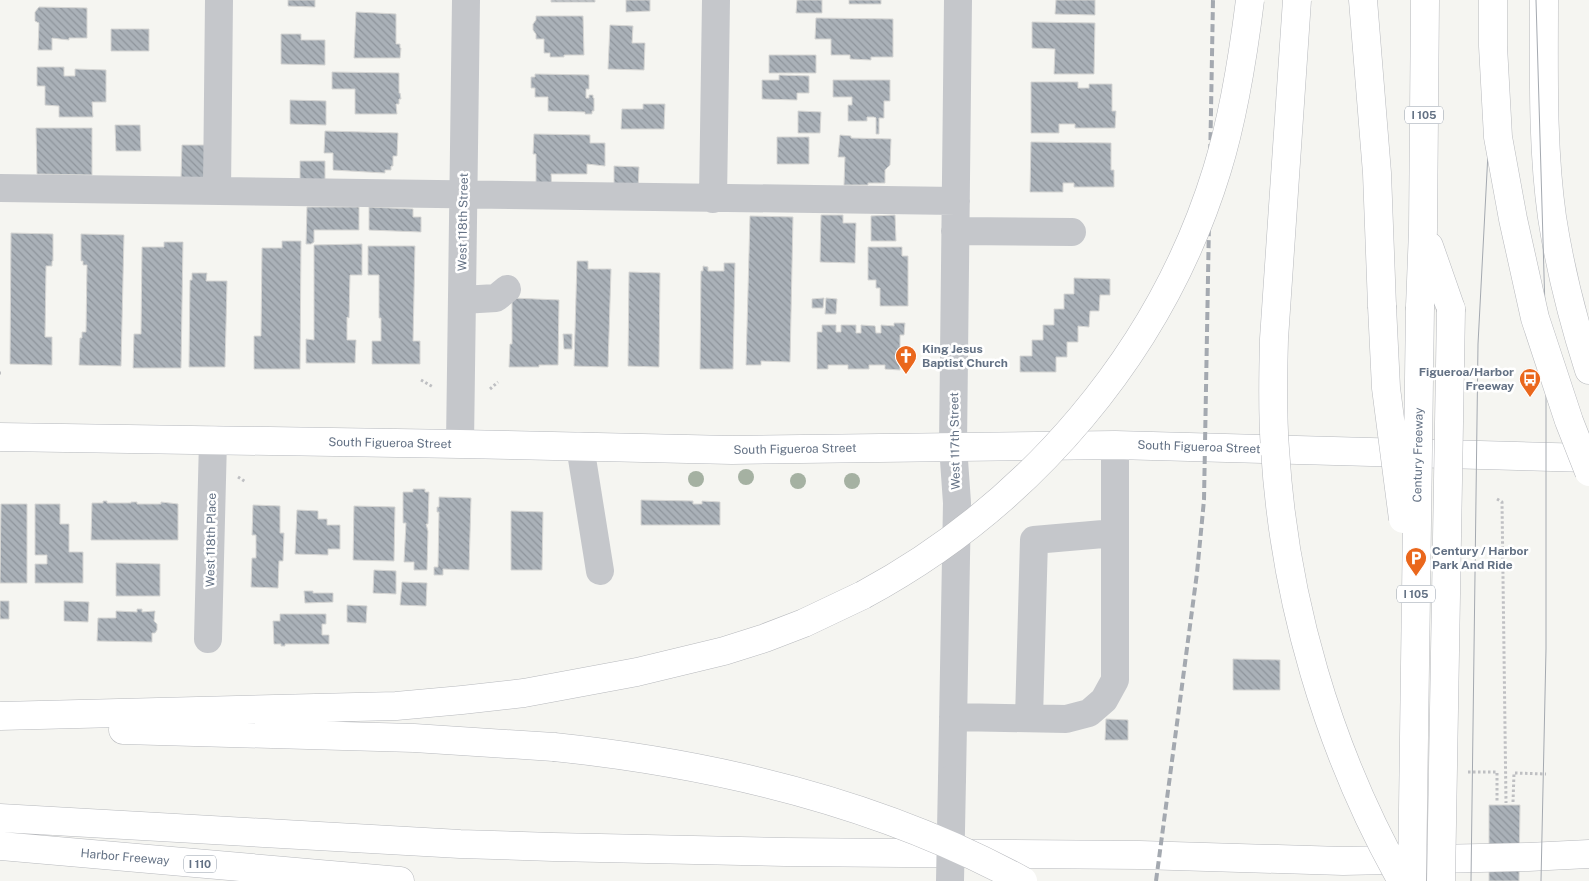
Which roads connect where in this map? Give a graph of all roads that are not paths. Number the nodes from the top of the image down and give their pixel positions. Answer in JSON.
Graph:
{"nodes":[{"id":1,"x":219,"y":0,"type":"edge"},
{"id":2,"x":466,"y":0,"type":"edge"},
{"id":3,"x":716,"y":0,"type":"edge"},
{"id":4,"x":958,"y":0,"type":"edge"},
{"id":5,"x":1250,"y":0,"type":"edge"},
{"id":6,"x":1297,"y":0,"type":"edge"},
{"id":7,"x":1363,"y":0,"type":"edge"},
{"id":8,"x":1425,"y":0,"type":"edge"},
{"id":9,"x":1492,"y":0,"type":"edge"},
{"id":10,"x":1544,"y":0,"type":"edge"},
{"id":11,"x":0,"y":188,"type":"edge"},
{"id":12,"x":218,"y":191,"type":"junction"},
{"id":13,"x":464,"y":195,"type":"junction"},
{"id":14,"x":713,"y":199,"type":"junction"},
{"id":15,"x":956,"y":201,"type":"junction"},
{"id":16,"x":1423,"y":230,"type":"junction"},
{"id":17,"x":955,"y":231,"type":"junction"},
{"id":18,"x":1072,"y":232,"type":"dead end"},
{"id":19,"x":507,"y":289,"type":"dead end"},
{"id":20,"x":462,"y":300,"type":"junction"},
{"id":21,"x":1589,"y":370,"type":"edge"},
{"id":22,"x":0,"y":438,"type":"edge"},
{"id":23,"x":213,"y":440,"type":"junction"},
{"id":24,"x":460,"y":444,"type":"junction"},
{"id":25,"x":1115,"y":445,"type":"junction"},
{"id":26,"x":580,"y":446,"type":"junction"},
{"id":27,"x":953,"y":446,"type":"junction"},
{"id":28,"x":1589,"y":458,"type":"edge"},
{"id":29,"x":1589,"y":472,"type":"edge"},
{"id":30,"x":1115,"y":533,"type":"junction"},
{"id":31,"x":600,"y":570,"type":"dead end"},
{"id":32,"x":1415,"y":617,"type":"junction"},
{"id":33,"x":208,"y":640,"type":"dead end"},
{"id":34,"x":0,"y":716,"type":"edge"},
{"id":35,"x":953,"y":717,"type":"junction"},
{"id":36,"x":1029,"y":718,"type":"junction"},
{"id":37,"x":0,"y":728,"type":"edge"},
{"id":38,"x":0,"y":818,"type":"edge"},
{"id":39,"x":0,"y":846,"type":"edge"},
{"id":40,"x":1589,"y":854,"type":"edge"},
{"id":41,"x":400,"y":881,"type":"edge"},
{"id":42,"x":950,"y":881,"type":"edge"},
{"id":43,"x":1023,"y":881,"type":"edge"},
{"id":44,"x":1402,"y":881,"type":"edge"},
{"id":45,"x":1412,"y":881,"type":"edge"},
{"id":46,"x":1441,"y":881,"type":"edge"}],
"edges":[{"from":1,"to":12,"type":"street"},
{"from":2,"to":13,"type":"street","name":"West 118th Street"},
{"from":3,"to":14,"type":"street"},
{"from":4,"to":15,"type":"street","name":"West 117th Street"},
{"from":5,"to":34,"type":"main road","bridge":true},
{"from":6,"to":44,"type":"main road","bridge":true},
{"from":7,"to":32,"type":"main road","bridge":true},
{"from":8,"to":16,"type":"main road","name":"Century Freeway","number":"I 105"},
{"from":9,"to":29,"type":"main road","bridge":true},
{"from":10,"to":21,"type":"main road"},
{"from":11,"to":12,"type":"street"},
{"from":12,"to":13,"type":"street"},
{"from":13,"to":14,"type":"street"},
{"from":13,"to":20,"type":"street","name":"West 118th Street"},
{"from":14,"to":15,"type":"street"},
{"from":15,"to":17,"type":"street","name":"West 117th Street"},
{"from":16,"to":32,"type":"main road","name":"Century Freeway","number":"I 105","bridge":true},
{"from":16,"to":46,"type":"main road","bridge":true},
{"from":17,"to":18,"type":"street"},
{"from":17,"to":27,"type":"street","name":"West 117th Street"},
{"from":19,"to":20,"type":"street"},
{"from":20,"to":24,"type":"street","name":"West 118th Street"},
{"from":22,"to":23,"type":"main road","name":"South Figueroa Street"},
{"from":23,"to":24,"type":"main road","name":"South Figueroa Street"},
{"from":23,"to":33,"type":"street","name":"West 118th Place"},
{"from":24,"to":26,"type":"main road","name":"South Figueroa Street"},
{"from":25,"to":27,"type":"main road","name":"South Figueroa Street"},
{"from":25,"to":28,"type":"main road","name":"South Figueroa Street"},
{"from":25,"to":30,"type":"street"},
{"from":26,"to":27,"type":"main road","name":"South Figueroa Street"},
{"from":26,"to":31,"type":"street"},
{"from":27,"to":35,"type":"street","name":"West 117th Street"},
{"from":30,"to":36,"type":"street"},
{"from":30,"to":36,"type":"street"},
{"from":32,"to":45,"type":"main road","name":"Century Freeway","number":"I 105","bridge":true},
{"from":35,"to":36,"type":"street"},
{"from":35,"to":42,"type":"street","name":"West 117th Street","bridge":true},
{"from":37,"to":43,"type":"main road","bridge":true},
{"from":38,"to":40,"type":"main road"},
{"from":39,"to":41,"type":"main road","name":"Harbor Freeway","number":"I 110"}]}
